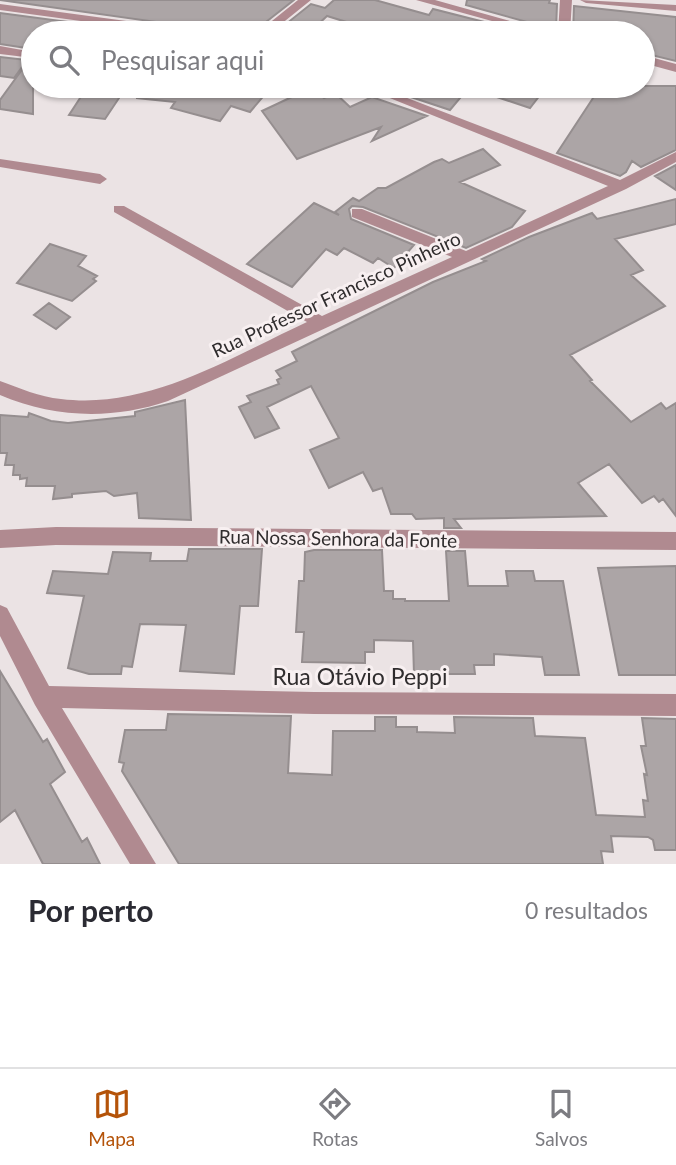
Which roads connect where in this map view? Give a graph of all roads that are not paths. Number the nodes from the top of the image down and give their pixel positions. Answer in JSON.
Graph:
{"nodes":[{"id":1,"x":305,"y":0,"type":"edge"},
{"id":2,"x":422,"y":0,"type":"edge"},
{"id":3,"x":566,"y":0,"type":"edge"},
{"id":4,"x":586,"y":0,"type":"edge"},
{"id":5,"x":449,"y":4,"type":"edge"},
{"id":6,"x":0,"y":7,"type":"edge"},
{"id":7,"x":676,"y":8,"type":"edge"},
{"id":8,"x":104,"y":21,"type":"edge"},
{"id":9,"x":278,"y":21,"type":"edge"},
{"id":10,"x":506,"y":21,"type":"edge"},
{"id":11,"x":565,"y":21,"type":"edge"},
{"id":12,"x":0,"y":50,"type":"edge"},
{"id":13,"x":21,"y":53,"type":"edge"},
{"id":14,"x":655,"y":62,"type":"edge"},
{"id":15,"x":676,"y":68,"type":"edge"},
{"id":16,"x":396,"y":98,"type":"edge"},
{"id":17,"x":676,"y":156,"type":"edge"},
{"id":18,"x":0,"y":163,"type":"edge"},
{"id":19,"x":100,"y":179,"type":"dead end"},
{"id":20,"x":621,"y":187,"type":"junction"},
{"id":21,"x":119,"y":209,"type":"dead end"},
{"id":22,"x":357,"y":214,"type":"dead end"},
{"id":23,"x":466,"y":257,"type":"junction"},
{"id":24,"x":320,"y":322,"type":"junction"},
{"id":25,"x":0,"y":387,"type":"edge"},
{"id":26,"x":0,"y":539,"type":"edge"},
{"id":27,"x":676,"y":541,"type":"edge"},
{"id":28,"x":0,"y":615,"type":"edge"},
{"id":29,"x":43,"y":696,"type":"junction"},
{"id":30,"x":676,"y":705,"type":"edge"},
{"id":31,"x":144,"y":864,"type":"edge"}],
"edges":[{"from":1,"to":9,"type":"street"},
{"from":2,"to":5,"type":"street"},
{"from":3,"to":11,"type":"street"},
{"from":4,"to":7,"type":"street"},
{"from":5,"to":10,"type":"street"},
{"from":6,"to":8,"type":"street"},
{"from":12,"to":13,"type":"street"},
{"from":14,"to":15,"type":"street"},
{"from":16,"to":20,"type":"street"},
{"from":17,"to":20,"type":"street","name":"Rua Professor Francisco Pinheiro"},
{"from":18,"to":19,"type":"street"},
{"from":20,"to":23,"type":"street","name":"Rua Professor Francisco Pinheiro"},
{"from":21,"to":24,"type":"street"},
{"from":22,"to":23,"type":"street"},
{"from":23,"to":24,"type":"street","name":"Rua Professor Francisco Pinheiro"},
{"from":24,"to":25,"type":"street","name":"Rua Professor Francisco Pinheiro"},
{"from":26,"to":27,"type":"street","name":"Rua Nossa Senhora da Fonte"},
{"from":28,"to":29,"type":"street"},
{"from":29,"to":30,"type":"street","name":"Rua Otávio Peppi"},
{"from":29,"to":31,"type":"street"}]}
